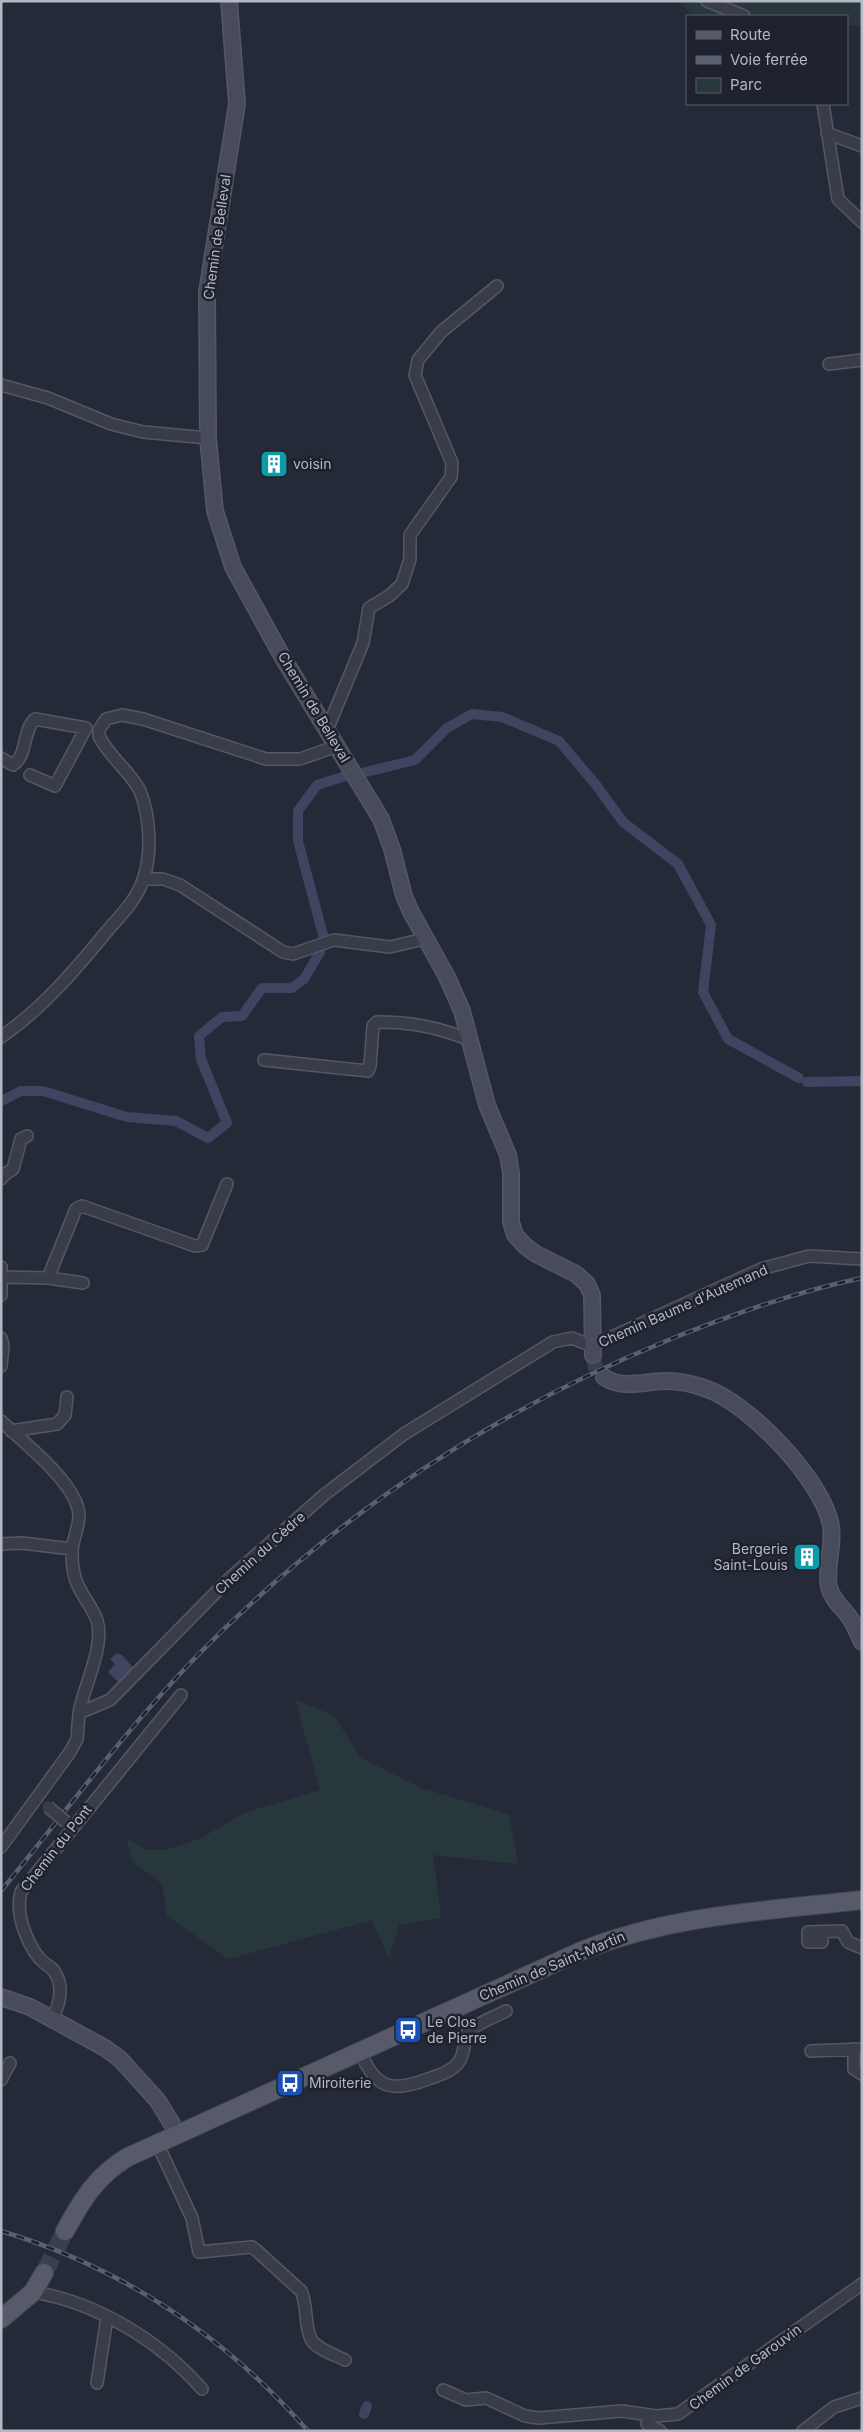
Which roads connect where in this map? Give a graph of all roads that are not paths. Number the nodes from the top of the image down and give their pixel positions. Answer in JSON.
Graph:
{"nodes":[{"id":1,"x":229,"y":1,"type":"edge"},
{"id":2,"x":707,"y":1,"type":"edge"},
{"id":3,"x":742,"y":15,"type":"edge"},
{"id":4,"x":823,"y":105,"type":"edge"},
{"id":5,"x":827,"y":133,"type":"junction"},
{"id":6,"x":862,"y":146,"type":"edge"},
{"id":7,"x":862,"y":222,"type":"edge"},
{"id":8,"x":497,"y":286,"type":"dead end"},
{"id":9,"x":862,"y":360,"type":"edge"},
{"id":10,"x":829,"y":364,"type":"dead end"},
{"id":11,"x":1,"y":385,"type":"edge"},
{"id":12,"x":208,"y":438,"type":"junction"},
{"id":13,"x":328,"y":730,"type":"junction"},
{"id":14,"x":337,"y":746,"type":"junction"},
{"id":15,"x":1,"y":758,"type":"edge"},
{"id":16,"x":30,"y":776,"type":"dead end"},
{"id":17,"x":144,"y":879,"type":"junction"},
{"id":18,"x":424,"y":939,"type":"junction"},
{"id":19,"x":1,"y":1037,"type":"edge"},
{"id":20,"x":470,"y":1040,"type":"junction"},
{"id":21,"x":264,"y":1060,"type":"dead end"},
{"id":22,"x":27,"y":1136,"type":"dead end"},
{"id":23,"x":1,"y":1179,"type":"edge"},
{"id":24,"x":227,"y":1184,"type":"dead end"},
{"id":25,"x":862,"y":1259,"type":"edge"},
{"id":26,"x":2,"y":1272,"type":"edge"},
{"id":27,"x":48,"y":1278,"type":"junction"},
{"id":28,"x":83,"y":1283,"type":"dead end"},
{"id":29,"x":1,"y":1295,"type":"edge"},
{"id":30,"x":1,"y":1338,"type":"edge"},
{"id":31,"x":592,"y":1350,"type":"junction"},
{"id":32,"x":1,"y":1366,"type":"edge"},
{"id":33,"x":604,"y":1377,"type":"tunnel mouth"},
{"id":34,"x":67,"y":1397,"type":"dead end"},
{"id":35,"x":1,"y":1421,"type":"edge"},
{"id":36,"x":11,"y":1430,"type":"junction"},
{"id":37,"x":1,"y":1544,"type":"edge"},
{"id":38,"x":72,"y":1549,"type":"junction"},
{"id":39,"x":862,"y":1642,"type":"edge"},
{"id":40,"x":181,"y":1695,"type":"dead end"},
{"id":41,"x":79,"y":1713,"type":"junction"},
{"id":42,"x":37,"y":1798,"type":"junction"},
{"id":43,"x":69,"y":1824,"type":"junction"},
{"id":44,"x":1,"y":1847,"type":"edge"},
{"id":45,"x":862,"y":1900,"type":"edge"},
{"id":46,"x":821,"y":1932,"type":"dead end"},
{"id":47,"x":862,"y":1948,"type":"edge"},
{"id":48,"x":1,"y":1997,"type":"edge"},
{"id":49,"x":506,"y":2011,"type":"dead end"},
{"id":50,"x":52,"y":2018,"type":"junction"},
{"id":51,"x":858,"y":2049,"type":"edge"},
{"id":52,"x":810,"y":2050,"type":"dead end"},
{"id":53,"x":360,"y":2052,"type":"junction"},
{"id":54,"x":10,"y":2063,"type":"dead end"},
{"id":55,"x":862,"y":2074,"type":"edge"},
{"id":56,"x":1,"y":2080,"type":"edge"},
{"id":57,"x":178,"y":2134,"type":"junction"},
{"id":58,"x":158,"y":2143,"type":"junction"},
{"id":59,"x":65,"y":2231,"type":"tunnel mouth"},
{"id":60,"x":44,"y":2273,"type":"tunnel mouth"},
{"id":61,"x":862,"y":2284,"type":"edge"},
{"id":62,"x":32,"y":2292,"type":"junction"},
{"id":63,"x":107,"y":2317,"type":"junction"},
{"id":64,"x":1,"y":2319,"type":"edge"},
{"id":65,"x":345,"y":2360,"type":"dead end"},
{"id":66,"x":97,"y":2383,"type":"dead end"},
{"id":67,"x":202,"y":2389,"type":"dead end"},
{"id":68,"x":444,"y":2390,"type":"dead end"},
{"id":69,"x":862,"y":2398,"type":"edge"},
{"id":70,"x":650,"y":2416,"type":"junction"},
{"id":71,"x":660,"y":2431,"type":"edge"},
{"id":72,"x":803,"y":2431,"type":"edge"}],
"edges":[{"from":1,"to":12,"type":"street","name":"Chemin de Belleval"},
{"from":2,"to":3,"type":"street"},
{"from":4,"to":5,"type":"street"},
{"from":5,"to":6,"type":"street"},
{"from":5,"to":7,"type":"street"},
{"from":8,"to":13,"type":"street"},
{"from":9,"to":10,"type":"street"},
{"from":11,"to":12,"type":"street"},
{"from":12,"to":13,"type":"street","name":"Chemin de Belleval"},
{"from":13,"to":14,"type":"street","name":"Chemin de Belleval"},
{"from":14,"to":17,"type":"street"},
{"from":14,"to":18,"type":"street","name":"Chemin de Belleval"},
{"from":15,"to":16,"type":"street"},
{"from":17,"to":18,"type":"street"},
{"from":17,"to":19,"type":"street"},
{"from":18,"to":20,"type":"street","name":"Chemin de Belleval"},
{"from":20,"to":21,"type":"street"},
{"from":20,"to":31,"type":"street","name":"Chemin de Belleval"},
{"from":22,"to":23,"type":"street"},
{"from":24,"to":27,"type":"street"},
{"from":25,"to":31,"type":"street","name":"Chemin Baume d'Autemand"},
{"from":26,"to":27,"type":"street"},
{"from":26,"to":29,"type":"street"},
{"from":27,"to":28,"type":"street"},
{"from":30,"to":32,"type":"street"},
{"from":31,"to":41,"type":"street","name":"Chemin du Cèdre"},
{"from":33,"to":39,"type":"street"},
{"from":34,"to":36,"type":"street"},
{"from":35,"to":36,"type":"street"},
{"from":36,"to":38,"type":"street"},
{"from":37,"to":38,"type":"street"},
{"from":38,"to":41,"type":"street"},
{"from":40,"to":43,"type":"street","name":"Chemin du Pont"},
{"from":41,"to":42,"type":"street"},
{"from":42,"to":43,"type":"street","bridge":true},
{"from":42,"to":44,"type":"street"},
{"from":43,"to":50,"type":"street","name":"Chemin du Pont"},
{"from":45,"to":53,"type":"main road","name":"Chemin de Saint-Martin"},
{"from":46,"to":47,"type":"street"},
{"from":48,"to":50,"type":"street"},
{"from":49,"to":53,"type":"street"},
{"from":50,"to":57,"type":"street"},
{"from":51,"to":52,"type":"street"},
{"from":51,"to":55,"type":"street"},
{"from":53,"to":57,"type":"main road","name":"Chemin de Saint-Martin"},
{"from":54,"to":56,"type":"street"},
{"from":57,"to":58,"type":"main road","name":"Chemin de Saint-Martin"},
{"from":58,"to":59,"type":"main road","name":"Chemin de Saint-Martin"},
{"from":58,"to":65,"type":"street"},
{"from":60,"to":62,"type":"main road"},
{"from":61,"to":70,"type":"street","name":"Chemin de Garouvin"},
{"from":62,"to":63,"type":"street"},
{"from":62,"to":64,"type":"main road"},
{"from":63,"to":66,"type":"street"},
{"from":63,"to":67,"type":"street"},
{"from":68,"to":70,"type":"street","name":"Chemin de Garouvin"},
{"from":69,"to":72,"type":"street"},
{"from":70,"to":71,"type":"street"}]}
